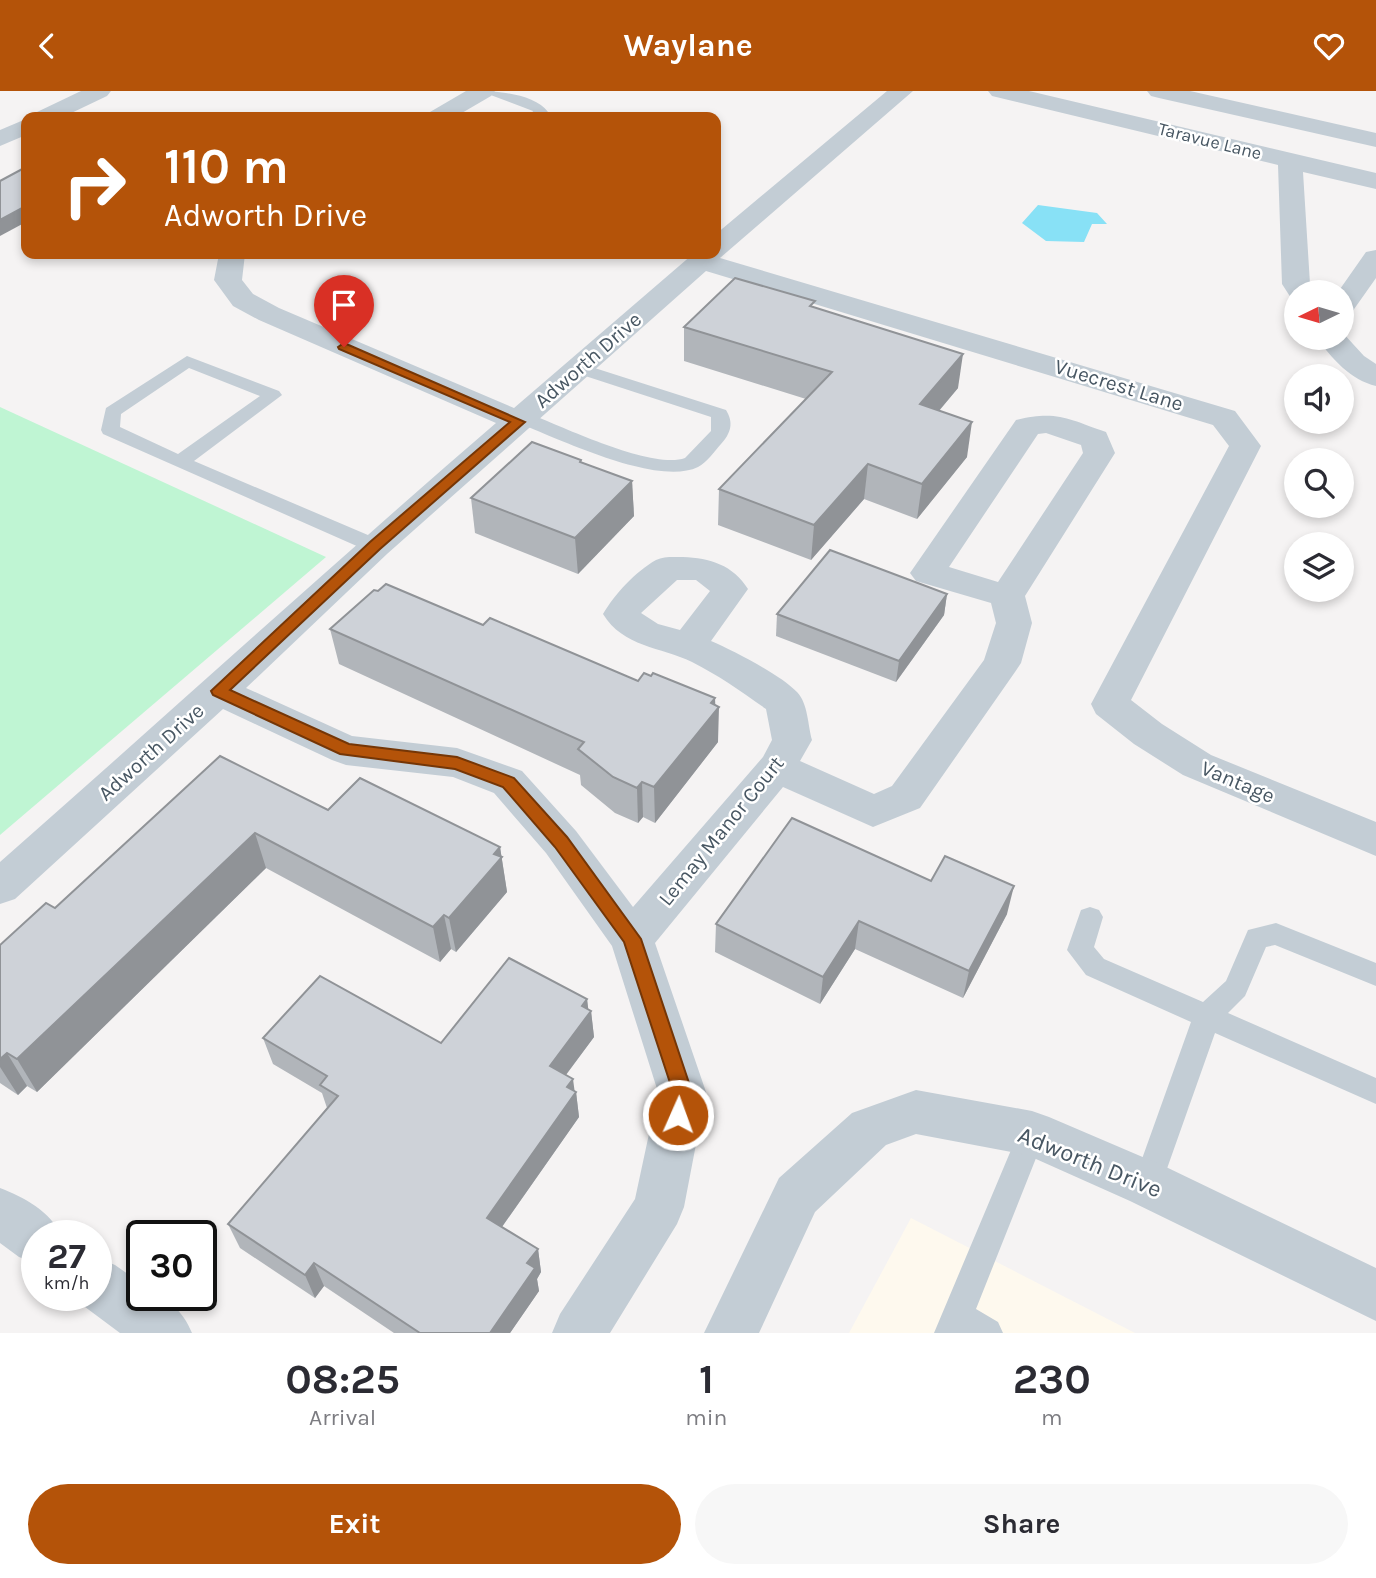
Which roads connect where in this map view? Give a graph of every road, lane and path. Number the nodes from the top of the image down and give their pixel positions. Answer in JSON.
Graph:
{"nodes":[{"id":1,"x":99,"y":91,"type":"edge"},
{"id":2,"x":485,"y":91,"type":"edge"},
{"id":3,"x":901,"y":91,"type":"edge"},
{"id":4,"x":1000,"y":91,"type":"edge"},
{"id":5,"x":1159,"y":91,"type":"edge"},
{"id":6,"x":55,"y":112,"type":"edge"},
{"id":7,"x":447,"y":112,"type":"edge"},
{"id":8,"x":540,"y":112,"type":"edge"},
{"id":9,"x":21,"y":128,"type":"edge"},
{"id":10,"x":0,"y":139,"type":"edge"},
{"id":11,"x":1376,"y":139,"type":"edge"},
{"id":12,"x":1290,"y":160,"type":"junction"},
{"id":13,"x":1376,"y":181,"type":"edge"},
{"id":14,"x":721,"y":243,"type":"edge"},
{"id":15,"x":721,"y":258,"type":"edge"},
{"id":16,"x":1376,"y":258,"type":"edge"},
{"id":17,"x":231,"y":259,"type":"edge"},
{"id":18,"x":702,"y":259,"type":"edge"},
{"id":19,"x":1296,"y":280,"type":"edge"},
{"id":20,"x":1354,"y":289,"type":"edge"},
{"id":21,"x":1354,"y":342,"type":"edge"},
{"id":22,"x":1342,"y":350,"type":"edge"},
{"id":23,"x":1376,"y":350,"type":"edge"},
{"id":24,"x":579,"y":368,"type":"junction"},
{"id":25,"x":1376,"y":377,"type":"edge"},
{"id":26,"x":521,"y":420,"type":"junction"},
{"id":27,"x":180,"y":462,"type":"junction"},
{"id":28,"x":375,"y":545,"type":"junction"},
{"id":29,"x":1007,"y":596,"type":"junction"},
{"id":30,"x":688,"y":646,"type":"dead end"},
{"id":31,"x":219,"y":691,"type":"junction"},
{"id":32,"x":1110,"y":704,"type":"joint"},
{"id":33,"x":777,"y":767,"type":"junction"},
{"id":34,"x":1373,"y":829,"type":"edge"},
{"id":35,"x":0,"y":887,"type":"edge"},
{"id":36,"x":1090,"y":917,"type":"dead end"},
{"id":37,"x":632,"y":939,"type":"junction"},
{"id":38,"x":1376,"y":975,"type":"edge"},
{"id":39,"x":1207,"y":1016,"type":"junction"},
{"id":40,"x":1376,"y":1091,"type":"edge"},
{"id":41,"x":1032,"y":1133,"type":"junction"},
{"id":42,"x":1148,"y":1184,"type":"junction"},
{"id":43,"x":0,"y":1212,"type":"edge"},
{"id":44,"x":21,"y":1227,"type":"edge"},
{"id":45,"x":112,"y":1295,"type":"edge"},
{"id":46,"x":1376,"y":1295,"type":"edge"},
{"id":47,"x":954,"y":1325,"type":"edge"},
{"id":48,"x":165,"y":1333,"type":"edge"},
{"id":49,"x":579,"y":1333,"type":"edge"},
{"id":50,"x":731,"y":1333,"type":"edge"},
{"id":51,"x":987,"y":1333,"type":"edge"}],
"edges":[{"from":1,"to":6,"type":"street"},
{"from":2,"to":7,"type":"street"},
{"from":2,"to":8,"type":"lane"},
{"from":3,"to":14,"type":"street","name":"Adworth Drive"},
{"from":4,"to":12,"type":"street","name":"Taravue Lane"},
{"from":5,"to":11,"type":"street"},
{"from":9,"to":10,"type":"street"},
{"from":12,"to":13,"type":"street"},
{"from":12,"to":19,"type":"street","name":"Taravue Lane"},
{"from":15,"to":32,"type":"street","name":"Vuecrest Lane"},
{"from":16,"to":20,"type":"street"},
{"from":17,"to":26,"type":"street"},
{"from":18,"to":24,"type":"street","name":"Adworth Drive"},
{"from":21,"to":23,"type":"street"},
{"from":22,"to":25,"type":"street"},
{"from":24,"to":26,"type":"street","name":"Adworth Drive"},
{"from":24,"to":26,"type":"lane"},
{"from":26,"to":28,"type":"street","name":"Adworth Drive"},
{"from":27,"to":27,"type":"lane"},
{"from":27,"to":28,"type":"lane"},
{"from":28,"to":31,"type":"street","name":"Adworth Drive"},
{"from":29,"to":29,"type":"street"},
{"from":29,"to":33,"type":"street"},
{"from":30,"to":33,"type":"street","name":"Lemay Manor Court"},
{"from":31,"to":35,"type":"street","name":"Adworth Drive"},
{"from":31,"to":37,"type":"street"},
{"from":32,"to":34,"type":"street","name":"Vantage"},
{"from":33,"to":37,"type":"street","name":"Lemay Manor Court"},
{"from":36,"to":39,"type":"lane"},
{"from":37,"to":49,"type":"street"},
{"from":38,"to":39,"type":"lane"},
{"from":39,"to":40,"type":"lane"},
{"from":39,"to":42,"type":"lane"},
{"from":41,"to":42,"type":"street","name":"Adworth Drive"},
{"from":41,"to":47,"type":"lane"},
{"from":41,"to":50,"type":"street","name":"Adworth Drive"},
{"from":42,"to":46,"type":"street","name":"Adworth Drive"},
{"from":43,"to":44,"type":"street"},
{"from":45,"to":48,"type":"street"},
{"from":47,"to":51,"type":"lane"}]}
